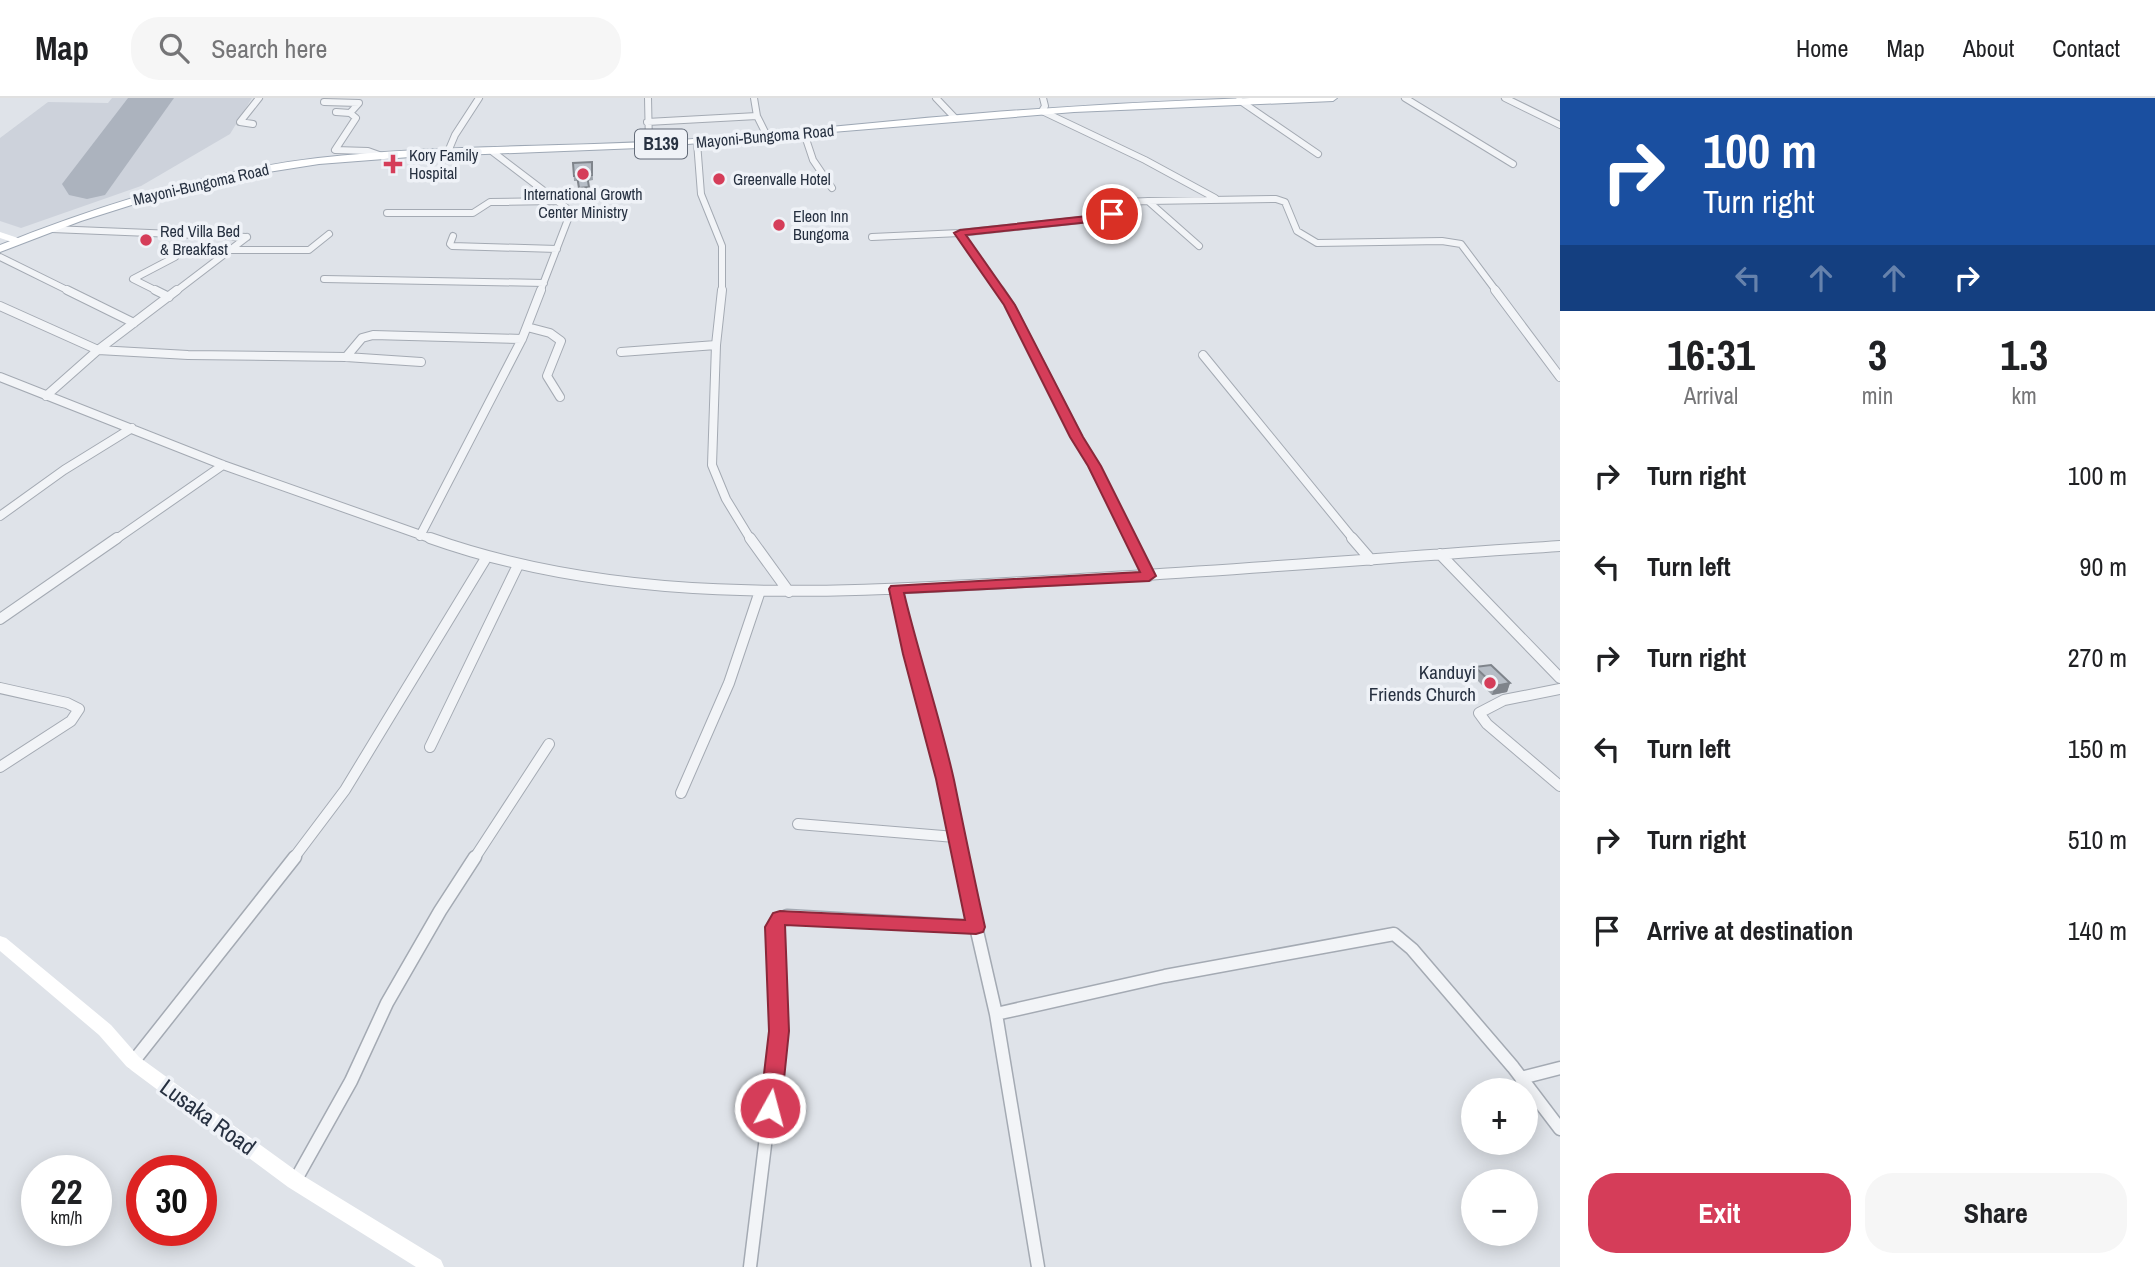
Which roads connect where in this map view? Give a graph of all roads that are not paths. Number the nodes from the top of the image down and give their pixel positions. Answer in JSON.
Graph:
{"nodes":[{"id":1,"x":258,"y":98,"type":"edge"},
{"id":2,"x":479,"y":98,"type":"edge"},
{"id":3,"x":648,"y":98,"type":"edge"},
{"id":4,"x":754,"y":98,"type":"edge"},
{"id":5,"x":936,"y":98,"type":"edge"},
{"id":6,"x":1043,"y":98,"type":"edge"},
{"id":7,"x":1333,"y":98,"type":"edge"},
{"id":8,"x":1405,"y":98,"type":"edge"},
{"id":9,"x":1505,"y":98,"type":"edge"},
{"id":10,"x":1239,"y":100,"type":"junction"},
{"id":11,"x":1163,"y":101,"type":"edge"},
{"id":12,"x":324,"y":102,"type":"dead end"},
{"id":13,"x":1042,"y":111,"type":"junction"},
{"id":14,"x":336,"y":112,"type":"dead end"},
{"id":15,"x":350,"y":113,"type":"junction"},
{"id":16,"x":757,"y":116,"type":"junction"},
{"id":17,"x":955,"y":118,"type":"junction"},
{"id":18,"x":647,"y":122,"type":"junction"},
{"id":19,"x":253,"y":124,"type":"dead end"},
{"id":20,"x":1560,"y":125,"type":"edge"},
{"id":21,"x":804,"y":133,"type":"junction"},
{"id":22,"x":767,"y":136,"type":"junction"},
{"id":23,"x":697,"y":142,"type":"junction"},
{"id":24,"x":649,"y":145,"type":"junction"},
{"id":25,"x":493,"y":152,"type":"junction"},
{"id":26,"x":447,"y":154,"type":"junction"},
{"id":27,"x":1318,"y":154,"type":"dead end"},
{"id":28,"x":382,"y":156,"type":"junction"},
{"id":29,"x":1513,"y":164,"type":"dead end"},
{"id":30,"x":832,"y":188,"type":"dead end"},
{"id":31,"x":1215,"y":198,"type":"junction"},
{"id":32,"x":557,"y":201,"type":"junction"},
{"id":33,"x":1148,"y":201,"type":"junction"},
{"id":34,"x":387,"y":213,"type":"dead end"},
{"id":35,"x":52,"y":229,"type":"junction"},
{"id":36,"x":960,"y":233,"type":"junction"},
{"id":37,"x":328,"y":234,"type":"dead end"},
{"id":38,"x":0,"y":235,"type":"edge"},
{"id":39,"x":453,"y":236,"type":"dead end"},
{"id":40,"x":872,"y":237,"type":"dead end"},
{"id":41,"x":18,"y":242,"type":"junction"},
{"id":42,"x":1199,"y":246,"type":"dead end"},
{"id":43,"x":0,"y":249,"type":"edge"},
{"id":44,"x":557,"y":249,"type":"junction"},
{"id":45,"x":230,"y":250,"type":"junction"},
{"id":46,"x":0,"y":257,"type":"edge"},
{"id":47,"x":175,"y":257,"type":"dead end"},
{"id":48,"x":324,"y":279,"type":"dead end"},
{"id":49,"x":544,"y":283,"type":"junction"},
{"id":50,"x":169,"y":297,"type":"junction"},
{"id":51,"x":0,"y":306,"type":"edge"},
{"id":52,"x":134,"y":323,"type":"junction"},
{"id":53,"x":527,"y":327,"type":"junction"},
{"id":54,"x":522,"y":339,"type":"junction"},
{"id":55,"x":716,"y":345,"type":"junction"},
{"id":56,"x":98,"y":350,"type":"junction"},
{"id":57,"x":621,"y":352,"type":"dead end"},
{"id":58,"x":1203,"y":355,"type":"dead end"},
{"id":59,"x":346,"y":357,"type":"junction"},
{"id":60,"x":421,"y":362,"type":"dead end"},
{"id":61,"x":1560,"y":376,"type":"edge"},
{"id":62,"x":0,"y":377,"type":"edge"},
{"id":63,"x":46,"y":396,"type":"junction"},
{"id":64,"x":560,"y":397,"type":"dead end"},
{"id":65,"x":132,"y":428,"type":"junction"},
{"id":66,"x":223,"y":465,"type":"junction"},
{"id":67,"x":0,"y":516,"type":"edge"},
{"id":68,"x":420,"y":536,"type":"junction"},
{"id":69,"x":1560,"y":546,"type":"edge"},
{"id":70,"x":1440,"y":554,"type":"junction"},
{"id":71,"x":486,"y":558,"type":"junction"},
{"id":72,"x":1371,"y":560,"type":"junction"},
{"id":73,"x":518,"y":565,"type":"junction"},
{"id":74,"x":1149,"y":576,"type":"junction"},
{"id":75,"x":896,"y":589,"type":"junction"},
{"id":76,"x":761,"y":591,"type":"junction"},
{"id":77,"x":789,"y":592,"type":"junction"},
{"id":78,"x":0,"y":619,"type":"edge"},
{"id":79,"x":1560,"y":678,"type":"edge"},
{"id":80,"x":0,"y":688,"type":"edge"},
{"id":81,"x":1560,"y":689,"type":"edge"},
{"id":82,"x":549,"y":744,"type":"dead end"},
{"id":83,"x":430,"y":747,"type":"dead end"},
{"id":84,"x":0,"y":767,"type":"edge"},
{"id":85,"x":1560,"y":786,"type":"edge"},
{"id":86,"x":681,"y":793,"type":"dead end"},
{"id":87,"x":798,"y":824,"type":"dead end"},
{"id":88,"x":955,"y":837,"type":"junction"},
{"id":89,"x":976,"y":927,"type":"junction"},
{"id":90,"x":0,"y":942,"type":"edge"},
{"id":91,"x":996,"y":1014,"type":"junction"},
{"id":92,"x":133,"y":1062,"type":"junction"},
{"id":93,"x":1560,"y":1068,"type":"edge"},
{"id":94,"x":1521,"y":1078,"type":"joint"},
{"id":95,"x":1538,"y":1100,"type":"edge"},
{"id":96,"x":1560,"y":1129,"type":"edge"},
{"id":97,"x":295,"y":1181,"type":"junction"},
{"id":98,"x":434,"y":1267,"type":"edge"},
{"id":99,"x":750,"y":1267,"type":"edge"},
{"id":100,"x":1038,"y":1267,"type":"edge"}],
"edges":[{"from":1,"to":19,"type":"street"},
{"from":2,"to":26,"type":"street"},
{"from":3,"to":18,"type":"street"},
{"from":4,"to":16,"type":"street"},
{"from":5,"to":17,"type":"street"},
{"from":6,"to":13,"type":"street"},
{"from":7,"to":10,"type":"main road","name":"Mayoni-Bungoma Road","number":"B139"},
{"from":8,"to":29,"type":"street"},
{"from":9,"to":20,"type":"street"},
{"from":10,"to":11,"type":"main road","name":"Mayoni-Bungoma Road","number":"B139"},
{"from":10,"to":27,"type":"street"},
{"from":11,"to":13,"type":"main road","name":"Mayoni-Bungoma Road","number":"B139"},
{"from":12,"to":15,"type":"street"},
{"from":13,"to":17,"type":"main road","name":"Mayoni-Bungoma Road","number":"B139"},
{"from":13,"to":31,"type":"street"},
{"from":14,"to":15,"type":"street"},
{"from":15,"to":28,"type":"street"},
{"from":16,"to":18,"type":"street"},
{"from":16,"to":22,"type":"street"},
{"from":17,"to":21,"type":"main road","name":"Mayoni-Bungoma Road","number":"B139"},
{"from":18,"to":24,"type":"street"},
{"from":21,"to":22,"type":"main road","name":"Mayoni-Bungoma Road","number":"B139"},
{"from":21,"to":30,"type":"street"},
{"from":22,"to":23,"type":"main road","name":"Mayoni-Bungoma Road","number":"B139"},
{"from":23,"to":24,"type":"main road","name":"Mayoni-Bungoma Road","number":"B139"},
{"from":23,"to":55,"type":"street"},
{"from":24,"to":25,"type":"main road","name":"Mayoni-Bungoma Road","number":"B139"},
{"from":25,"to":26,"type":"main road","name":"Mayoni-Bungoma Road","number":"B139"},
{"from":25,"to":32,"type":"street"},
{"from":26,"to":28,"type":"main road","name":"Mayoni-Bungoma Road","number":"B139"},
{"from":28,"to":35,"type":"main road","name":"Mayoni-Bungoma Road","number":"B139"},
{"from":31,"to":33,"type":"street"},
{"from":31,"to":61,"type":"street"},
{"from":32,"to":34,"type":"street"},
{"from":32,"to":44,"type":"street"},
{"from":33,"to":36,"type":"street"},
{"from":33,"to":42,"type":"street"},
{"from":35,"to":41,"type":"main road","name":"Mayoni-Bungoma Road","number":"B139"},
{"from":35,"to":45,"type":"street"},
{"from":36,"to":40,"type":"street"},
{"from":36,"to":74,"type":"street"},
{"from":37,"to":45,"type":"street"},
{"from":38,"to":41,"type":"street"},
{"from":39,"to":44,"type":"street"},
{"from":41,"to":43,"type":"main road","name":"Mayoni-Bungoma Road","number":"B139"},
{"from":44,"to":49,"type":"street"},
{"from":45,"to":50,"type":"street"},
{"from":46,"to":52,"type":"street"},
{"from":47,"to":50,"type":"street"},
{"from":48,"to":49,"type":"street"},
{"from":49,"to":53,"type":"street"},
{"from":50,"to":52,"type":"street"},
{"from":51,"to":56,"type":"street"},
{"from":52,"to":56,"type":"street"},
{"from":53,"to":54,"type":"street"},
{"from":53,"to":64,"type":"street"},
{"from":54,"to":59,"type":"street"},
{"from":54,"to":68,"type":"street"},
{"from":55,"to":57,"type":"street"},
{"from":55,"to":77,"type":"street"},
{"from":56,"to":59,"type":"street"},
{"from":56,"to":63,"type":"street"},
{"from":58,"to":72,"type":"street"},
{"from":59,"to":60,"type":"street"},
{"from":62,"to":63,"type":"street"},
{"from":63,"to":65,"type":"street"},
{"from":65,"to":66,"type":"street"},
{"from":65,"to":67,"type":"street"},
{"from":66,"to":68,"type":"street"},
{"from":66,"to":78,"type":"street"},
{"from":68,"to":71,"type":"street"},
{"from":69,"to":70,"type":"street"},
{"from":70,"to":72,"type":"street"},
{"from":70,"to":79,"type":"street"},
{"from":71,"to":73,"type":"street"},
{"from":71,"to":92,"type":"street"},
{"from":72,"to":74,"type":"street"},
{"from":73,"to":76,"type":"street"},
{"from":73,"to":83,"type":"street"},
{"from":74,"to":75,"type":"street"},
{"from":75,"to":77,"type":"street"},
{"from":75,"to":88,"type":"street"},
{"from":76,"to":77,"type":"street"},
{"from":76,"to":86,"type":"street"},
{"from":80,"to":84,"type":"street"},
{"from":81,"to":85,"type":"street"},
{"from":82,"to":97,"type":"street"},
{"from":87,"to":88,"type":"street"},
{"from":88,"to":89,"type":"street"},
{"from":89,"to":91,"type":"street"},
{"from":89,"to":99,"type":"street"},
{"from":90,"to":92,"type":"street","name":"Lusaka Road"},
{"from":91,"to":94,"type":"street"},
{"from":91,"to":100,"type":"street"},
{"from":92,"to":97,"type":"street","name":"Lusaka Road"},
{"from":93,"to":94,"type":"street"},
{"from":95,"to":96,"type":"street"},
{"from":97,"to":98,"type":"street","name":"Lusaka Road"}]}
